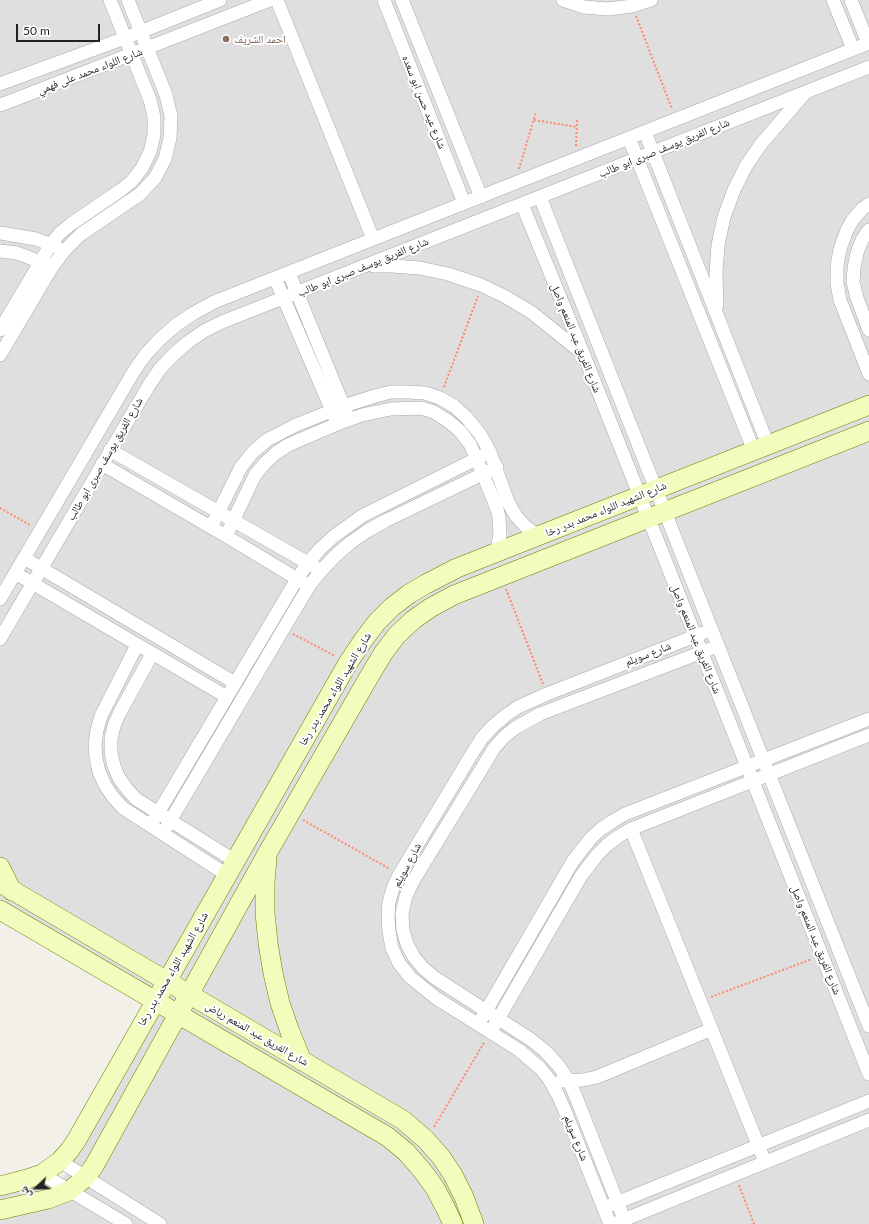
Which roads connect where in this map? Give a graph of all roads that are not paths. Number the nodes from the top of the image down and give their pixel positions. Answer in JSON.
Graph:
{"nodes":[{"id":1,"x":110,"y":0,"type":"edge"},
{"id":2,"x":128,"y":0,"type":"edge"},
{"id":3,"x":220,"y":0,"type":"edge"},
{"id":4,"x":270,"y":0,"type":"edge"},
{"id":5,"x":277,"y":0,"type":"edge"},
{"id":6,"x":384,"y":0,"type":"edge"},
{"id":7,"x":402,"y":0,"type":"edge"},
{"id":8,"x":563,"y":0,"type":"edge"},
{"id":9,"x":651,"y":0,"type":"edge"},
{"id":10,"x":834,"y":0,"type":"edge"},
{"id":11,"x":851,"y":0,"type":"edge"},
{"id":12,"x":201,"y":4,"type":"edge"},
{"id":13,"x":141,"y":31,"type":"junction"},
{"id":14,"x":125,"y":38,"type":"junction"},
{"id":15,"x":869,"y":43,"type":"edge"},
{"id":16,"x":148,"y":48,"type":"junction"},
{"id":17,"x":853,"y":49,"type":"junction"},
{"id":18,"x":132,"y":55,"type":"junction"},
{"id":19,"x":869,"y":67,"type":"edge"},
{"id":20,"x":0,"y":84,"type":"edge"},
{"id":21,"x":806,"y":92,"type":"junction"},
{"id":22,"x":0,"y":105,"type":"edge"},
{"id":23,"x":645,"y":132,"type":"junction"},
{"id":24,"x":629,"y":138,"type":"junction"},
{"id":25,"x":653,"y":152,"type":"junction"},
{"id":26,"x":637,"y":158,"type":"junction"},
{"id":27,"x":481,"y":197,"type":"junction"},
{"id":28,"x":540,"y":197,"type":"junction"},
{"id":29,"x":464,"y":203,"type":"junction"},
{"id":30,"x":522,"y":204,"type":"junction"},
{"id":31,"x":869,"y":204,"type":"edge"},
{"id":32,"x":869,"y":230,"type":"edge"},
{"id":33,"x":0,"y":233,"type":"edge"},
{"id":34,"x":374,"y":239,"type":"junction"},
{"id":35,"x":50,"y":244,"type":"junction"},
{"id":36,"x":0,"y":251,"type":"edge"},
{"id":37,"x":64,"y":251,"type":"junction"},
{"id":38,"x":40,"y":261,"type":"junction"},
{"id":39,"x":364,"y":266,"type":"junction"},
{"id":40,"x":52,"y":267,"type":"junction"},
{"id":41,"x":289,"y":273,"type":"junction"},
{"id":42,"x":275,"y":278,"type":"junction"},
{"id":43,"x":297,"y":293,"type":"junction"},
{"id":44,"x":284,"y":298,"type":"junction"},
{"id":45,"x":866,"y":310,"type":"edge"},
{"id":46,"x":717,"y":315,"type":"junction"},
{"id":47,"x":846,"y":318,"type":"junction"},
{"id":48,"x":868,"y":326,"type":"edge"},
{"id":49,"x":0,"y":330,"type":"edge"},
{"id":50,"x":852,"y":331,"type":"junction"},
{"id":51,"x":583,"y":354,"type":"junction"},
{"id":52,"x":0,"y":355,"type":"edge"},
{"id":53,"x":869,"y":374,"type":"edge"},
{"id":54,"x":869,"y":405,"type":"edge"},
{"id":55,"x":344,"y":406,"type":"junction"},
{"id":56,"x":331,"y":410,"type":"junction"},
{"id":57,"x":343,"y":422,"type":"junction"},
{"id":58,"x":869,"y":431,"type":"edge"},
{"id":59,"x":282,"y":432,"type":"junction"},
{"id":60,"x":288,"y":445,"type":"junction"},
{"id":61,"x":761,"y":448,"type":"junction"},
{"id":62,"x":110,"y":450,"type":"junction"},
{"id":63,"x":490,"y":452,"type":"junction"},
{"id":64,"x":477,"y":459,"type":"junction"},
{"id":65,"x":102,"y":464,"type":"junction"},
{"id":66,"x":242,"y":465,"type":"junction"},
{"id":67,"x":496,"y":467,"type":"junction"},
{"id":68,"x":483,"y":474,"type":"junction"},
{"id":69,"x":255,"y":475,"type":"junction"},
{"id":70,"x":648,"y":493,"type":"junction"},
{"id":71,"x":219,"y":511,"type":"junction"},
{"id":72,"x":657,"y":515,"type":"junction"},
{"id":73,"x":233,"y":519,"type":"junction"},
{"id":74,"x":211,"y":527,"type":"junction"},
{"id":75,"x":226,"y":536,"type":"junction"},
{"id":76,"x":539,"y":536,"type":"junction"},
{"id":77,"x":496,"y":553,"type":"junction"},
{"id":78,"x":24,"y":558,"type":"junction"},
{"id":79,"x":308,"y":562,"type":"junction"},
{"id":80,"x":41,"y":568,"type":"junction"},
{"id":81,"x":321,"y":571,"type":"junction"},
{"id":82,"x":15,"y":573,"type":"junction"},
{"id":83,"x":297,"y":579,"type":"junction"},
{"id":84,"x":32,"y":584,"type":"junction"},
{"id":85,"x":309,"y":586,"type":"junction"},
{"id":86,"x":0,"y":599,"type":"edge"},
{"id":87,"x":712,"y":630,"type":"junction"},
{"id":88,"x":695,"y":636,"type":"junction"},
{"id":89,"x":0,"y":639,"type":"edge"},
{"id":90,"x":137,"y":645,"type":"junction"},
{"id":91,"x":718,"y":646,"type":"junction"},
{"id":92,"x":702,"y":652,"type":"junction"},
{"id":93,"x":152,"y":654,"type":"junction"},
{"id":94,"x":235,"y":683,"type":"junction"},
{"id":95,"x":227,"y":697,"type":"junction"},
{"id":96,"x":869,"y":719,"type":"edge"},
{"id":97,"x":869,"y":735,"type":"edge"},
{"id":98,"x":764,"y":760,"type":"junction"},
{"id":99,"x":747,"y":767,"type":"junction"},
{"id":100,"x":770,"y":774,"type":"junction"},
{"id":101,"x":753,"y":781,"type":"junction"},
{"id":102,"x":158,"y":812,"type":"junction"},
{"id":103,"x":170,"y":820,"type":"junction"},
{"id":104,"x":151,"y":826,"type":"junction"},
{"id":105,"x":631,"y":829,"type":"junction"},
{"id":106,"x":163,"y":833,"type":"junction"},
{"id":107,"x":268,"y":852,"type":"junction"},
{"id":108,"x":0,"y":867,"type":"edge"},
{"id":109,"x":231,"y":868,"type":"junction"},
{"id":110,"x":6,"y":887,"type":"edge"},
{"id":111,"x":0,"y":910,"type":"edge"},
{"id":112,"x":166,"y":981,"type":"junction"},
{"id":113,"x":188,"y":994,"type":"junction"},
{"id":114,"x":155,"y":1001,"type":"junction"},
{"id":115,"x":487,"y":1011,"type":"junction"},
{"id":116,"x":177,"y":1014,"type":"junction"},
{"id":117,"x":498,"y":1018,"type":"junction"},
{"id":118,"x":478,"y":1025,"type":"junction"},
{"id":119,"x":869,"y":1026,"type":"edge"},
{"id":120,"x":712,"y":1030,"type":"junction"},
{"id":121,"x":490,"y":1032,"type":"junction"},
{"id":122,"x":302,"y":1061,"type":"junction"},
{"id":123,"x":869,"y":1074,"type":"edge"},
{"id":124,"x":549,"y":1079,"type":"junction"},
{"id":125,"x":569,"y":1081,"type":"junction"},
{"id":126,"x":869,"y":1101,"type":"edge"},
{"id":127,"x":869,"y":1120,"type":"edge"},
{"id":128,"x":759,"y":1146,"type":"junction"},
{"id":129,"x":60,"y":1161,"type":"junction"},
{"id":130,"x":765,"y":1162,"type":"junction"},
{"id":131,"x":42,"y":1174,"type":"junction"},
{"id":132,"x":85,"y":1178,"type":"junction"},
{"id":133,"x":0,"y":1186,"type":"edge"},
{"id":134,"x":69,"y":1191,"type":"junction"},
{"id":135,"x":618,"y":1202,"type":"junction"},
{"id":136,"x":603,"y":1208,"type":"junction"},
{"id":137,"x":0,"y":1210,"type":"edge"},
{"id":138,"x":621,"y":1222,"type":"edge"},
{"id":139,"x":126,"y":1224,"type":"edge"},
{"id":140,"x":160,"y":1224,"type":"edge"},
{"id":141,"x":453,"y":1224,"type":"edge"},
{"id":142,"x":474,"y":1224,"type":"edge"},
{"id":143,"x":610,"y":1224,"type":"edge"}],
"edges":[{"from":1,"to":14,"type":"street"},
{"from":2,"to":13,"type":"street"},
{"from":3,"to":12,"type":"street","name":"شارع اللواء محمد على فهمي"},
{"from":4,"to":16,"type":"street","name":"شارع اللواء محمد على فهمي"},
{"from":5,"to":34,"type":"street"},
{"from":6,"to":29,"type":"street","name":"شارع عيد حسن ابو سعده"},
{"from":7,"to":27,"type":"street","name":"شارع عيد حسن ابو سعده"},
{"from":8,"to":9,"type":"street"},
{"from":10,"to":17,"type":"street"},
{"from":11,"to":15,"type":"street"},
{"from":12,"to":13,"type":"street","name":"شارع اللواء محمد على فهمي"},
{"from":13,"to":14,"type":"street","name":"شارع اللواء محمد على فهمي"},
{"from":13,"to":16,"type":"street"},
{"from":14,"to":18,"type":"street"},
{"from":14,"to":20,"type":"street","name":"شارع اللواء محمد على فهمي"},
{"from":15,"to":17,"type":"street","name":"شارع الفريق يوسف صبرى ابو طالب"},
{"from":16,"to":18,"type":"street","name":"شارع اللواء محمد على فهمي"},
{"from":16,"to":37,"type":"street"},
{"from":17,"to":23,"type":"street","name":"شارع الفريق يوسف صبرى ابو طالب"},
{"from":18,"to":22,"type":"street","name":"شارع اللواء محمد على فهمي"},
{"from":18,"to":35,"type":"street"},
{"from":19,"to":21,"type":"street","name":"شارع الفريق يوسف صبرى ابو طالب"},
{"from":21,"to":25,"type":"street","name":"شارع الفريق يوسف صبرى ابو طالب"},
{"from":21,"to":46,"type":"street"},
{"from":23,"to":24,"type":"street","name":"شارع الفريق يوسف صبرى ابو طالب"},
{"from":23,"to":25,"type":"street"},
{"from":24,"to":26,"type":"street"},
{"from":24,"to":27,"type":"street","name":"شارع الفريق يوسف صبرى ابو طالب"},
{"from":25,"to":26,"type":"street","name":"شارع الفريق يوسف صبرى ابو طالب"},
{"from":25,"to":46,"type":"street"},
{"from":26,"to":28,"type":"street","name":"شارع الفريق يوسف صبرى ابو طالب"},
{"from":26,"to":61,"type":"street"},
{"from":27,"to":29,"type":"street","name":"شارع الفريق يوسف صبرى ابو طالب"},
{"from":28,"to":30,"type":"street","name":"شارع الفريق يوسف صبرى ابو طالب"},
{"from":28,"to":70,"type":"street","name":"شارع الفريق عبد المنعم واصل"},
{"from":29,"to":34,"type":"street","name":"شارع الفريق يوسف صبرى ابو طالب"},
{"from":30,"to":39,"type":"street","name":"شارع الفريق يوسف صبرى ابو طالب"},
{"from":30,"to":51,"type":"street","name":"شارع الفريق عبد المنعم واصل"},
{"from":31,"to":47,"type":"street"},
{"from":32,"to":45,"type":"street"},
{"from":33,"to":35,"type":"street"},
{"from":34,"to":41,"type":"street","name":"شارع الفريق يوسف صبرى ابو طالب"},
{"from":35,"to":37,"type":"street"},
{"from":35,"to":38,"type":"street"},
{"from":36,"to":38,"type":"street"},
{"from":37,"to":40,"type":"street"},
{"from":38,"to":40,"type":"street"},
{"from":38,"to":49,"type":"street"},
{"from":39,"to":43,"type":"street","name":"شارع الفريق يوسف صبرى ابو طالب"},
{"from":39,"to":51,"type":"street"},
{"from":40,"to":52,"type":"street"},
{"from":41,"to":42,"type":"street","name":"شارع الفريق يوسف صبرى ابو طالب"},
{"from":41,"to":43,"type":"street"},
{"from":42,"to":44,"type":"street"},
{"from":42,"to":78,"type":"street","name":"شارع الفريق يوسف صبرى ابو طالب"},
{"from":43,"to":44,"type":"street","name":"شارع الفريق يوسف صبرى ابو طالب"},
{"from":43,"to":55,"type":"street"},
{"from":44,"to":56,"type":"street"},
{"from":44,"to":62,"type":"street","name":"شارع الفريق يوسف صبرى ابو طالب"},
{"from":45,"to":47,"type":"street"},
{"from":45,"to":48,"type":"street"},
{"from":46,"to":61,"type":"street"},
{"from":47,"to":50,"type":"street"},
{"from":48,"to":50,"type":"street"},
{"from":50,"to":53,"type":"street"},
{"from":51,"to":70,"type":"street","name":"شارع الفريق عبد المنعم واصل"},
{"from":54,"to":61,"type":"street","name":"شارع الشهيد اللواء محمد بدر رخا"},
{"from":55,"to":56,"type":"street"},
{"from":55,"to":57,"type":"street"},
{"from":55,"to":63,"type":"street"},
{"from":56,"to":57,"type":"street"},
{"from":56,"to":59,"type":"street"},
{"from":57,"to":60,"type":"street"},
{"from":57,"to":64,"type":"street"},
{"from":58,"to":72,"type":"street","name":"شارع الشهيد اللواء محمد بدر رخا"},
{"from":59,"to":60,"type":"street"},
{"from":59,"to":66,"type":"street"},
{"from":60,"to":69,"type":"street"},
{"from":61,"to":70,"type":"street","name":"شارع الشهيد اللواء محمد بدر رخا"},
{"from":62,"to":65,"type":"street","name":"شارع الفريق يوسف صبرى ابو طالب"},
{"from":62,"to":71,"type":"street"},
{"from":63,"to":64,"type":"street"},
{"from":63,"to":67,"type":"street"},
{"from":64,"to":68,"type":"street"},
{"from":64,"to":79,"type":"street"},
{"from":65,"to":74,"type":"street"},
{"from":65,"to":80,"type":"street","name":"شارع الفريق يوسف صبرى ابو طالب"},
{"from":66,"to":69,"type":"street"},
{"from":66,"to":71,"type":"street"},
{"from":67,"to":68,"type":"street"},
{"from":67,"to":76,"type":"street"},
{"from":68,"to":77,"type":"street"},
{"from":68,"to":81,"type":"street"},
{"from":69,"to":73,"type":"street"},
{"from":70,"to":72,"type":"street","name":"شارع الفريق عبد المنعم واصل"},
{"from":70,"to":72,"type":"street","name":"شارع الفريق عبد المنعم واصل"},
{"from":70,"to":76,"type":"street","name":"شارع الشهيد اللواء محمد بدر رخا"},
{"from":71,"to":73,"type":"street"},
{"from":71,"to":74,"type":"street"},
{"from":72,"to":87,"type":"street","name":"شارع الفريق عبد المنعم واصل"},
{"from":72,"to":88,"type":"street","name":"شارع الفريق عبد المنعم واصل"},
{"from":72,"to":107,"type":"street","name":"شارع الشهيد اللواء محمد بدر رخا"},
{"from":73,"to":75,"type":"street"},
{"from":73,"to":79,"type":"street"},
{"from":74,"to":75,"type":"street"},
{"from":75,"to":83,"type":"street"},
{"from":76,"to":77,"type":"street","name":"شارع الشهيد اللواء محمد بدر رخا"},
{"from":77,"to":109,"type":"street","name":"شارع الشهيد اللواء محمد بدر رخا"},
{"from":78,"to":80,"type":"street"},
{"from":78,"to":82,"type":"street","name":"شارع الفريق يوسف صبرى ابو طالب"},
{"from":79,"to":81,"type":"street"},
{"from":79,"to":83,"type":"street"},
{"from":80,"to":84,"type":"street","name":"شارع الفريق يوسف صبرى ابو طالب"},
{"from":80,"to":94,"type":"street"},
{"from":81,"to":85,"type":"street"},
{"from":82,"to":84,"type":"street"},
{"from":82,"to":86,"type":"street","name":"شارع الفريق يوسف صبرى ابو طالب"},
{"from":83,"to":85,"type":"street"},
{"from":83,"to":94,"type":"street"},
{"from":84,"to":89,"type":"street","name":"شارع الفريق يوسف صبرى ابو طالب"},
{"from":84,"to":90,"type":"street"},
{"from":85,"to":103,"type":"street"},
{"from":87,"to":88,"type":"street","name":"شارع سويلم"},
{"from":87,"to":91,"type":"street","name":"شارع الفريق عبد المنعم واصل"},
{"from":88,"to":92,"type":"street","name":"شارع الفريق عبد المنعم واصل"},
{"from":88,"to":118,"type":"street","name":"شارع سويلم"},
{"from":90,"to":93,"type":"street"},
{"from":90,"to":104,"type":"street"},
{"from":91,"to":92,"type":"street","name":"شارع سويلم"},
{"from":91,"to":98,"type":"street","name":"شارع الفريق عبد المنعم واصل"},
{"from":92,"to":99,"type":"street","name":"شارع الفريق عبد المنعم واصل"},
{"from":92,"to":115,"type":"street","name":"شارع سويلم"},
{"from":93,"to":95,"type":"street"},
{"from":93,"to":102,"type":"street"},
{"from":94,"to":95,"type":"street"},
{"from":95,"to":102,"type":"street"},
{"from":96,"to":98,"type":"street"},
{"from":97,"to":100,"type":"street"},
{"from":98,"to":99,"type":"street"},
{"from":98,"to":100,"type":"street","name":"شارع الفريق عبد المنعم واصل"},
{"from":99,"to":101,"type":"street","name":"شارع الفريق عبد المنعم واصل"},
{"from":99,"to":115,"type":"street"},
{"from":100,"to":101,"type":"street"},
{"from":100,"to":119,"type":"street","name":"شارع الفريق عبد المنعم واصل"},
{"from":101,"to":105,"type":"street"},
{"from":101,"to":123,"type":"street","name":"شارع الفريق عبد المنعم واصل"},
{"from":102,"to":103,"type":"street"},
{"from":102,"to":104,"type":"street"},
{"from":103,"to":106,"type":"street"},
{"from":103,"to":109,"type":"street"},
{"from":104,"to":106,"type":"street"},
{"from":105,"to":117,"type":"street"},
{"from":105,"to":120,"type":"street"},
{"from":106,"to":109,"type":"street"},
{"from":107,"to":113,"type":"street","name":"شارع الشهيد اللواء محمد بدر رخا"},
{"from":107,"to":122,"type":"street"},
{"from":108,"to":110,"type":"street"},
{"from":109,"to":112,"type":"street","name":"شارع الشهيد اللواء محمد بدر رخا"},
{"from":110,"to":112,"type":"street","name":"شارع الفريق عبد المنعم رياض"},
{"from":111,"to":114,"type":"street","name":"شارع الفريق عبد المنعم رياض"},
{"from":112,"to":113,"type":"street","name":"شارع الفريق عبد المنعم رياض"},
{"from":112,"to":114,"type":"street","name":"شارع الشهيد اللواء محمد بدر رخا"},
{"from":113,"to":116,"type":"street","name":"شارع الشهيد اللواء محمد بدر رخا"},
{"from":113,"to":122,"type":"street","name":"شارع الفريق عبد المنعم رياض"},
{"from":114,"to":116,"type":"street","name":"شارع الفريق عبد المنعم رياض"},
{"from":114,"to":129,"type":"street","name":"شارع الشهيد اللواء محمد بدر رخا"},
{"from":115,"to":117,"type":"street","name":"شارع سويلم"},
{"from":115,"to":118,"type":"street"},
{"from":116,"to":132,"type":"street","name":"شارع الشهيد اللواء محمد بدر رخا"},
{"from":116,"to":141,"type":"street","name":"شارع الفريق عبد المنعم رياض"},
{"from":117,"to":121,"type":"street"},
{"from":117,"to":125,"type":"street","name":"شارع سويلم"},
{"from":118,"to":121,"type":"street","name":"شارع سويلم"},
{"from":120,"to":125,"type":"street"},
{"from":120,"to":128,"type":"street"},
{"from":121,"to":124,"type":"street","name":"شارع سويلم"},
{"from":122,"to":142,"type":"street","name":"شارع الفريق عبد المنعم رياض"},
{"from":124,"to":125,"type":"street"},
{"from":124,"to":136,"type":"street","name":"شارع سويلم"},
{"from":125,"to":135,"type":"street","name":"شارع سويلم"},
{"from":126,"to":128,"type":"street"},
{"from":127,"to":130,"type":"street"},
{"from":128,"to":130,"type":"street"},
{"from":128,"to":135,"type":"street"},
{"from":129,"to":131,"type":"street","name":"شارع الشهيد اللواء محمد بدر رخا"},
{"from":129,"to":132,"type":"street"},
{"from":130,"to":138,"type":"street"},
{"from":131,"to":133,"type":"street","name":"شارع الشهيد اللواء محمد بدر رخا"},
{"from":131,"to":134,"type":"street"},
{"from":132,"to":134,"type":"street","name":"شارع الشهيد اللواء محمد بدر رخا"},
{"from":132,"to":140,"type":"street"},
{"from":134,"to":137,"type":"street","name":"شارع الشهيد اللواء محمد بدر رخا"},
{"from":134,"to":139,"type":"street"},
{"from":135,"to":136,"type":"street"},
{"from":135,"to":138,"type":"street","name":"شارع سويلم"},
{"from":136,"to":143,"type":"street","name":"شارع سويلم"}]}
